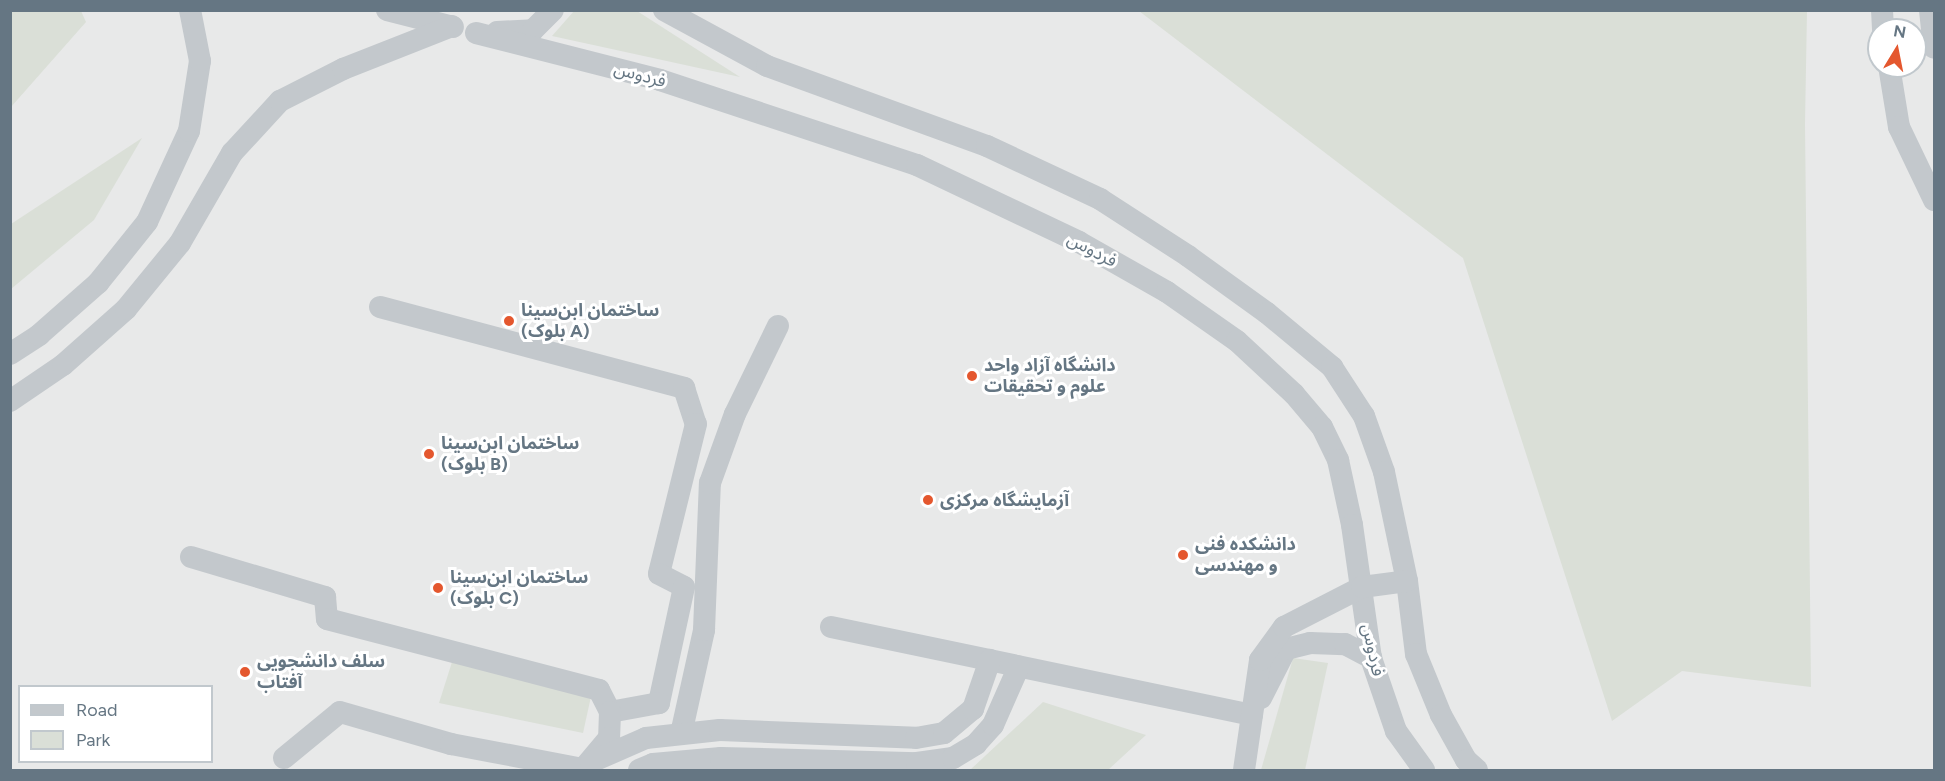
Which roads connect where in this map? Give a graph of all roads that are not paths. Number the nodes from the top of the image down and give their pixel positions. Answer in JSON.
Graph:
{"nodes":[{"id":1,"x":190,"y":10,"type":"edge"},
{"id":2,"x":387,"y":10,"type":"edge"},
{"id":3,"x":553,"y":10,"type":"edge"},
{"id":4,"x":664,"y":10,"type":"edge"},
{"id":5,"x":1930,"y":10,"type":"edge"},
{"id":6,"x":452,"y":26,"type":"junction"},
{"id":7,"x":476,"y":33,"type":"junction"},
{"id":8,"x":1935,"y":48,"type":"edge"},
{"id":9,"x":1891,"y":78,"type":"edge"},
{"id":10,"x":1935,"y":200,"type":"edge"},
{"id":11,"x":380,"y":307,"type":"dead end"},
{"id":12,"x":778,"y":326,"type":"dead end"},
{"id":13,"x":10,"y":354,"type":"edge"},
{"id":14,"x":10,"y":401,"type":"edge"},
{"id":15,"x":191,"y":557,"type":"dead end"},
{"id":16,"x":706,"y":579,"type":"junction"},
{"id":17,"x":1407,"y":581,"type":"junction"},
{"id":18,"x":684,"y":586,"type":"junction"},
{"id":19,"x":1362,"y":587,"type":"junction"},
{"id":20,"x":831,"y":627,"type":"dead end"},
{"id":21,"x":1371,"y":658,"type":"junction"},
{"id":22,"x":990,"y":660,"type":"junction"},
{"id":23,"x":1019,"y":666,"type":"junction"},
{"id":24,"x":610,"y":712,"type":"junction"},
{"id":25,"x":1252,"y":716,"type":"junction"},
{"id":26,"x":681,"y":734,"type":"junction"},
{"id":27,"x":451,"y":744,"type":"junction"},
{"id":28,"x":284,"y":758,"type":"dead end"},
{"id":29,"x":579,"y":768,"type":"edge"},
{"id":30,"x":498,"y":771,"type":"edge"},
{"id":31,"x":639,"y":771,"type":"edge"},
{"id":32,"x":1244,"y":771,"type":"edge"},
{"id":33,"x":1424,"y":771,"type":"edge"},
{"id":34,"x":1477,"y":771,"type":"edge"}],
"edges":[{"from":1,"to":13,"type":"lane"},
{"from":2,"to":6,"type":"lane","name":"فردوس"},
{"from":3,"to":7,"type":"lane"},
{"from":4,"to":17,"type":"lane"},
{"from":5,"to":8,"type":"lane"},
{"from":6,"to":7,"type":"lane","name":"فردوس"},
{"from":6,"to":14,"type":"lane"},
{"from":7,"to":19,"type":"lane","name":"فردوس"},
{"from":9,"to":10,"type":"lane"},
{"from":11,"to":18,"type":"lane"},
{"from":12,"to":16,"type":"lane"},
{"from":15,"to":24,"type":"lane"},
{"from":16,"to":18,"type":"lane"},
{"from":16,"to":26,"type":"lane"},
{"from":17,"to":19,"type":"lane"},
{"from":17,"to":34,"type":"lane"},
{"from":18,"to":24,"type":"lane"},
{"from":19,"to":21,"type":"lane","name":"فردوس"},
{"from":19,"to":25,"type":"lane"},
{"from":20,"to":22,"type":"lane"},
{"from":21,"to":25,"type":"lane"},
{"from":21,"to":33,"type":"lane","name":"فردوس"},
{"from":22,"to":23,"type":"lane"},
{"from":22,"to":26,"type":"lane"},
{"from":23,"to":25,"type":"lane"},
{"from":23,"to":31,"type":"lane"},
{"from":24,"to":29,"type":"lane"},
{"from":25,"to":32,"type":"lane"},
{"from":26,"to":29,"type":"lane"},
{"from":27,"to":28,"type":"lane"},
{"from":27,"to":29,"type":"lane"},
{"from":27,"to":30,"type":"lane"}]}
